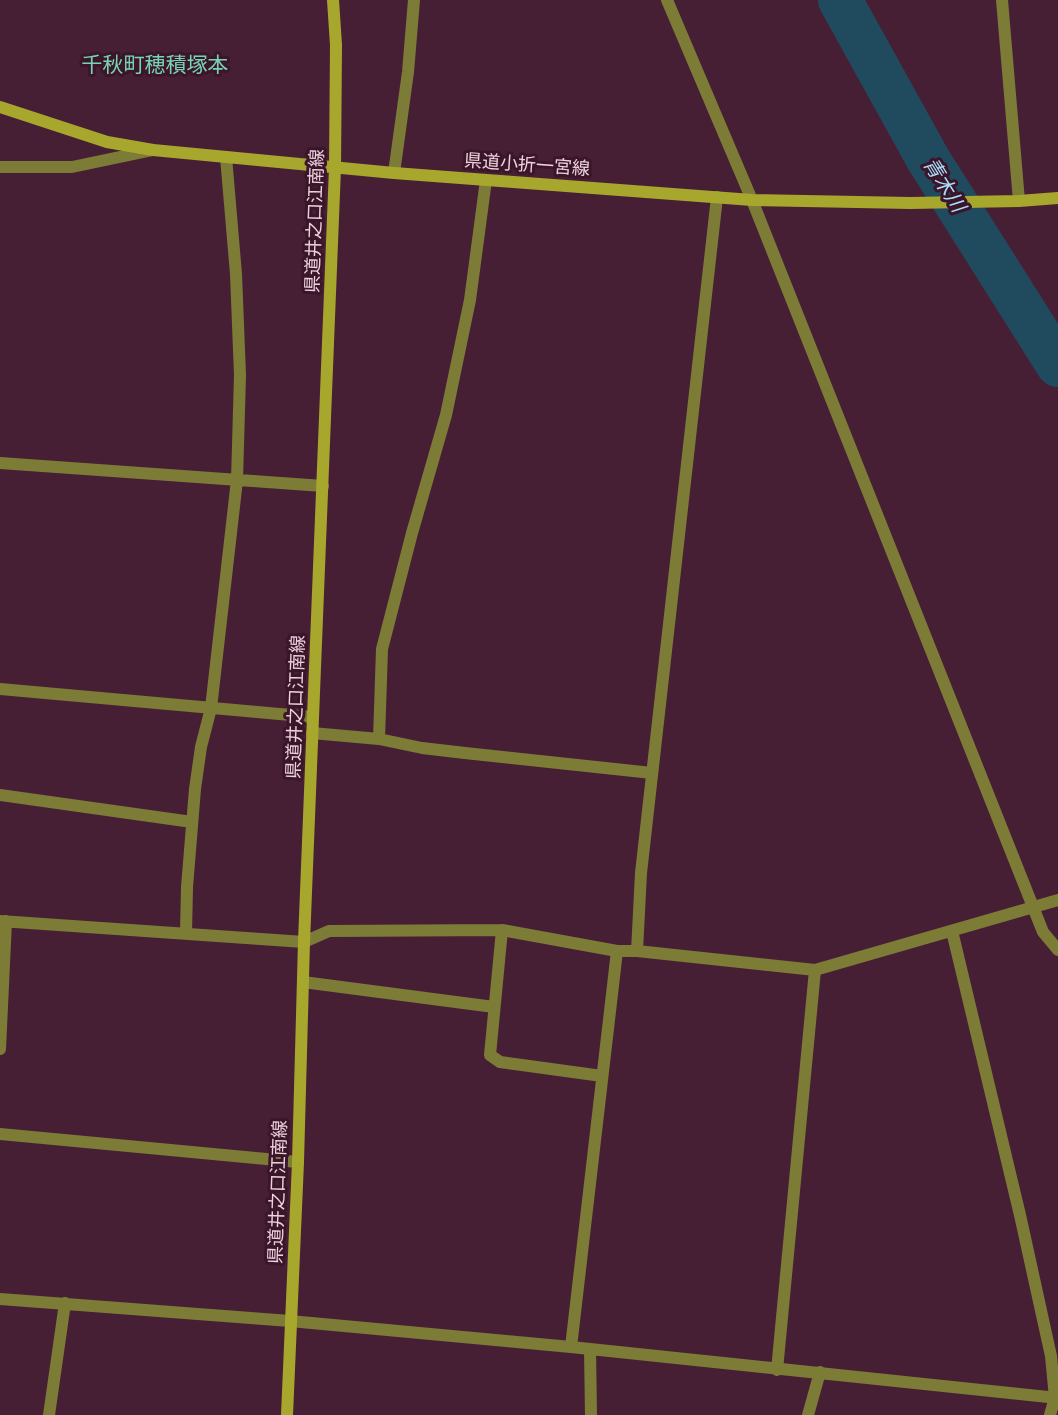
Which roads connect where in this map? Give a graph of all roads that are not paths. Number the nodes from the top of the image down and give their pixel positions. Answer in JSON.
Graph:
{"nodes":[{"id":1,"x":333,"y":0,"type":"edge"},
{"id":2,"x":414,"y":0,"type":"edge"},
{"id":3,"x":667,"y":0,"type":"edge"},
{"id":4,"x":1002,"y":0,"type":"edge"},
{"id":5,"x":0,"y":107,"type":"edge"},
{"id":6,"x":153,"y":150,"type":"junction"},
{"id":7,"x":226,"y":158,"type":"junction"},
{"id":8,"x":0,"y":166,"type":"edge"},
{"id":9,"x":335,"y":168,"type":"junction"},
{"id":10,"x":394,"y":173,"type":"junction"},
{"id":11,"x":486,"y":180,"type":"junction"},
{"id":12,"x":717,"y":197,"type":"junction"},
{"id":13,"x":1058,"y":198,"type":"edge"},
{"id":14,"x":752,"y":200,"type":"junction"},
{"id":15,"x":1019,"y":201,"type":"junction"},
{"id":16,"x":0,"y":463,"type":"edge"},
{"id":17,"x":237,"y":480,"type":"junction"},
{"id":18,"x":323,"y":486,"type":"junction"},
{"id":19,"x":0,"y":689,"type":"edge"},
{"id":20,"x":211,"y":708,"type":"junction"},
{"id":21,"x":313,"y":717,"type":"junction"},
{"id":22,"x":312,"y":733,"type":"junction"},
{"id":23,"x":379,"y":739,"type":"junction"},
{"id":24,"x":652,"y":773,"type":"junction"},
{"id":25,"x":0,"y":795,"type":"edge"},
{"id":26,"x":192,"y":822,"type":"junction"},
{"id":27,"x":1058,"y":900,"type":"edge"},
{"id":28,"x":1033,"y":907,"type":"junction"},
{"id":29,"x":3,"y":921,"type":"edge"},
{"id":30,"x":502,"y":930,"type":"junction"},
{"id":31,"x":952,"y":931,"type":"junction"},
{"id":32,"x":186,"y":933,"type":"junction"},
{"id":33,"x":304,"y":942,"type":"junction"},
{"id":34,"x":1058,"y":950,"type":"edge"},
{"id":35,"x":617,"y":951,"type":"junction"},
{"id":36,"x":637,"y":951,"type":"junction"},
{"id":37,"x":815,"y":970,"type":"junction"},
{"id":38,"x":303,"y":982,"type":"junction"},
{"id":39,"x":494,"y":1007,"type":"junction"},
{"id":40,"x":0,"y":1050,"type":"edge"},
{"id":41,"x":602,"y":1076,"type":"junction"},
{"id":42,"x":0,"y":1134,"type":"edge"},
{"id":43,"x":298,"y":1162,"type":"junction"},
{"id":44,"x":0,"y":1299,"type":"edge"},
{"id":45,"x":64,"y":1303,"type":"junction"},
{"id":46,"x":290,"y":1321,"type":"junction"},
{"id":47,"x":570,"y":1347,"type":"junction"},
{"id":48,"x":590,"y":1349,"type":"junction"},
{"id":49,"x":777,"y":1370,"type":"junction"},
{"id":50,"x":820,"y":1372,"type":"junction"},
{"id":51,"x":1056,"y":1398,"type":"edge"},
{"id":52,"x":49,"y":1415,"type":"edge"},
{"id":53,"x":287,"y":1415,"type":"edge"},
{"id":54,"x":591,"y":1415,"type":"edge"},
{"id":55,"x":808,"y":1415,"type":"edge"},
{"id":56,"x":1050,"y":1415,"type":"edge"}],
"edges":[{"from":1,"to":9,"type":"main road","name":"県道井之口江南線"},
{"from":2,"to":10,"type":"street"},
{"from":3,"to":14,"type":"street"},
{"from":4,"to":15,"type":"street"},
{"from":5,"to":6,"type":"main road","name":"県道小折一宮線"},
{"from":6,"to":7,"type":"main road","name":"県道小折一宮線"},
{"from":6,"to":8,"type":"street"},
{"from":7,"to":9,"type":"main road","name":"県道小折一宮線"},
{"from":7,"to":17,"type":"street"},
{"from":9,"to":10,"type":"main road","name":"県道小折一宮線"},
{"from":9,"to":18,"type":"main road","name":"県道井之口江南線"},
{"from":10,"to":11,"type":"main road","name":"県道小折一宮線"},
{"from":11,"to":12,"type":"main road","name":"県道小折一宮線"},
{"from":11,"to":23,"type":"street"},
{"from":12,"to":14,"type":"main road","name":"県道小折一宮線"},
{"from":12,"to":24,"type":"street"},
{"from":13,"to":15,"type":"main road","name":"県道小折一宮線"},
{"from":14,"to":15,"type":"main road","name":"県道小折一宮線"},
{"from":14,"to":28,"type":"street"},
{"from":16,"to":17,"type":"street"},
{"from":17,"to":18,"type":"street"},
{"from":17,"to":20,"type":"street"},
{"from":18,"to":21,"type":"main road","name":"県道井之口江南線"},
{"from":19,"to":20,"type":"street"},
{"from":20,"to":21,"type":"street"},
{"from":20,"to":26,"type":"street"},
{"from":21,"to":22,"type":"main road","name":"県道井之口江南線"},
{"from":22,"to":23,"type":"street"},
{"from":22,"to":33,"type":"main road","name":"県道井之口江南線"},
{"from":23,"to":24,"type":"street"},
{"from":24,"to":36,"type":"street"},
{"from":25,"to":26,"type":"street"},
{"from":26,"to":32,"type":"street"},
{"from":27,"to":28,"type":"street"},
{"from":28,"to":31,"type":"street"},
{"from":28,"to":34,"type":"street"},
{"from":29,"to":32,"type":"street"},
{"from":29,"to":40,"type":"street"},
{"from":30,"to":33,"type":"street"},
{"from":30,"to":35,"type":"street"},
{"from":30,"to":39,"type":"street"},
{"from":31,"to":37,"type":"street"},
{"from":31,"to":51,"type":"street"},
{"from":32,"to":33,"type":"street"},
{"from":33,"to":38,"type":"main road","name":"県道井之口江南線"},
{"from":35,"to":36,"type":"street"},
{"from":35,"to":41,"type":"street"},
{"from":36,"to":37,"type":"street"},
{"from":37,"to":49,"type":"street"},
{"from":38,"to":39,"type":"street"},
{"from":38,"to":43,"type":"main road","name":"県道井之口江南線"},
{"from":39,"to":41,"type":"street"},
{"from":41,"to":47,"type":"street"},
{"from":42,"to":43,"type":"street"},
{"from":43,"to":46,"type":"main road","name":"県道井之口江南線"},
{"from":44,"to":45,"type":"street"},
{"from":45,"to":46,"type":"street"},
{"from":45,"to":52,"type":"street"},
{"from":46,"to":47,"type":"street"},
{"from":46,"to":53,"type":"main road","name":"県道井之口江南線"},
{"from":47,"to":48,"type":"street"},
{"from":48,"to":49,"type":"street"},
{"from":48,"to":54,"type":"street"},
{"from":49,"to":50,"type":"street"},
{"from":50,"to":51,"type":"street"},
{"from":50,"to":55,"type":"street"},
{"from":51,"to":56,"type":"street"}]}
